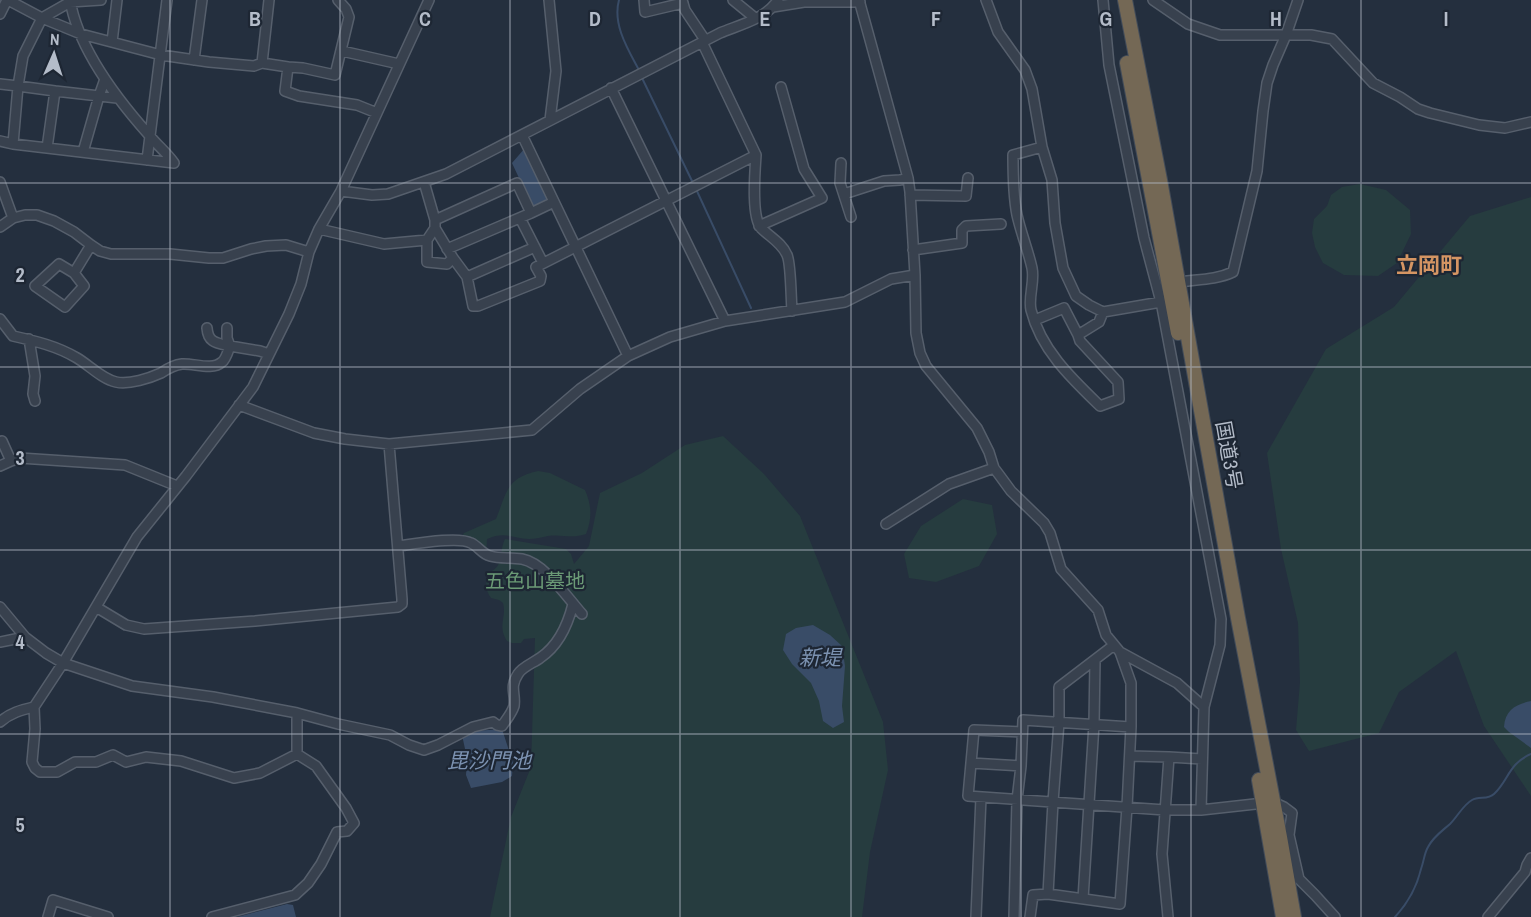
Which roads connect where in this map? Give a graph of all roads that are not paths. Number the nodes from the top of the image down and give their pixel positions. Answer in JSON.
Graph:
{"nodes":[{"id":1,"x":8,"y":0,"type":"edge"},
{"id":2,"x":101,"y":0,"type":"edge"},
{"id":3,"x":117,"y":0,"type":"edge"},
{"id":4,"x":167,"y":0,"type":"edge"},
{"id":5,"x":202,"y":0,"type":"edge"},
{"id":6,"x":269,"y":0,"type":"edge"},
{"id":7,"x":338,"y":0,"type":"edge"},
{"id":8,"x":429,"y":0,"type":"edge"},
{"id":9,"x":549,"y":0,"type":"edge"},
{"id":10,"x":644,"y":0,"type":"edge"},
{"id":11,"x":733,"y":0,"type":"edge"},
{"id":12,"x":986,"y":0,"type":"edge"},
{"id":13,"x":1103,"y":0,"type":"edge"},
{"id":14,"x":1115,"y":0,"type":"edge"},
{"id":15,"x":1125,"y":0,"type":"edge"},
{"id":16,"x":1153,"y":0,"type":"edge"},
{"id":17,"x":1298,"y":0,"type":"edge"},
{"id":18,"x":70,"y":1,"type":"edge"},
{"id":19,"x":683,"y":1,"type":"edge"},
{"id":20,"x":859,"y":1,"type":"edge"},
{"id":21,"x":775,"y":4,"type":"edge"},
{"id":22,"x":0,"y":14,"type":"edge"},
{"id":23,"x":42,"y":18,"type":"junction"},
{"id":24,"x":755,"y":18,"type":"junction"},
{"id":25,"x":81,"y":34,"type":"junction"},
{"id":26,"x":1286,"y":35,"type":"junction"},
{"id":27,"x":703,"y":41,"type":"junction"},
{"id":28,"x":111,"y":42,"type":"junction"},
{"id":29,"x":342,"y":51,"type":"junction"},
{"id":30,"x":160,"y":55,"type":"junction"},
{"id":31,"x":194,"y":60,"type":"junction"},
{"id":32,"x":262,"y":63,"type":"junction"},
{"id":33,"x":399,"y":64,"type":"junction"},
{"id":34,"x":288,"y":67,"type":"junction"},
{"id":35,"x":105,"y":80,"type":"junction"},
{"id":36,"x":0,"y":84,"type":"edge"},
{"id":37,"x":18,"y":86,"type":"junction"},
{"id":38,"x":781,"y":87,"type":"dead end"},
{"id":39,"x":611,"y":88,"type":"junction"},
{"id":40,"x":55,"y":91,"type":"junction"},
{"id":41,"x":99,"y":96,"type":"junction"},
{"id":42,"x":117,"y":98,"type":"junction"},
{"id":43,"x":377,"y":113,"type":"junction"},
{"id":44,"x":550,"y":120,"type":"junction"},
{"id":45,"x":1531,"y":122,"type":"edge"},
{"id":46,"x":522,"y":135,"type":"junction"},
{"id":47,"x":150,"y":136,"type":"junction"},
{"id":48,"x":0,"y":141,"type":"edge"},
{"id":49,"x":13,"y":144,"type":"junction"},
{"id":50,"x":1042,"y":147,"type":"junction"},
{"id":51,"x":47,"y":148,"type":"junction"},
{"id":52,"x":83,"y":152,"type":"junction"},
{"id":53,"x":756,"y":155,"type":"junction"},
{"id":54,"x":147,"y":160,"type":"junction"},
{"id":55,"x":840,"y":163,"type":"dead end"},
{"id":56,"x":908,"y":178,"type":"junction"},
{"id":57,"x":968,"y":178,"type":"dead end"},
{"id":58,"x":0,"y":182,"type":"edge"},
{"id":59,"x":424,"y":182,"type":"junction"},
{"id":60,"x":341,"y":191,"type":"junction"},
{"id":61,"x":844,"y":194,"type":"junction"},
{"id":62,"x":910,"y":195,"type":"junction"},
{"id":63,"x":666,"y":201,"type":"junction"},
{"id":64,"x":554,"y":202,"type":"junction"},
{"id":65,"x":531,"y":213,"type":"junction"},
{"id":66,"x":851,"y":217,"type":"dead end"},
{"id":67,"x":13,"y":218,"type":"junction"},
{"id":68,"x":520,"y":218,"type":"junction"},
{"id":69,"x":435,"y":224,"type":"junction"},
{"id":70,"x":1001,"y":224,"type":"dead end"},
{"id":71,"x":759,"y":226,"type":"junction"},
{"id":72,"x":0,"y":227,"type":"edge"},
{"id":73,"x":319,"y":230,"type":"junction"},
{"id":74,"x":427,"y":240,"type":"junction"},
{"id":75,"x":91,"y":245,"type":"junction"},
{"id":76,"x":575,"y":246,"type":"junction"},
{"id":77,"x":535,"y":247,"type":"junction"},
{"id":78,"x":447,"y":249,"type":"junction"},
{"id":79,"x":913,"y":250,"type":"junction"},
{"id":80,"x":309,"y":252,"type":"junction"},
{"id":81,"x":453,"y":258,"type":"junction"},
{"id":82,"x":543,"y":263,"type":"junction"},
{"id":83,"x":74,"y":273,"type":"junction"},
{"id":84,"x":915,"y":275,"type":"junction"},
{"id":85,"x":467,"y":277,"type":"junction"},
{"id":86,"x":1168,"y":285,"type":"junction"},
{"id":87,"x":1161,"y":302,"type":"junction"},
{"id":88,"x":792,"y":310,"type":"junction"},
{"id":89,"x":1103,"y":312,"type":"junction"},
{"id":90,"x":0,"y":319,"type":"edge"},
{"id":91,"x":1035,"y":320,"type":"junction"},
{"id":92,"x":725,"y":321,"type":"junction"},
{"id":93,"x":207,"y":328,"type":"dead end"},
{"id":94,"x":227,"y":328,"type":"dead end"},
{"id":95,"x":1078,"y":335,"type":"junction"},
{"id":96,"x":29,"y":339,"type":"junction"},
{"id":97,"x":230,"y":346,"type":"junction"},
{"id":98,"x":269,"y":354,"type":"junction"},
{"id":99,"x":628,"y":356,"type":"junction"},
{"id":100,"x":34,"y":401,"type":"dead end"},
{"id":101,"x":239,"y":405,"type":"junction"},
{"id":102,"x":2,"y":441,"type":"dead end"},
{"id":103,"x":389,"y":444,"type":"junction"},
{"id":104,"x":11,"y":461,"type":"junction"},
{"id":105,"x":0,"y":466,"type":"edge"},
{"id":106,"x":994,"y":468,"type":"junction"},
{"id":107,"x":177,"y":486,"type":"junction"},
{"id":108,"x":886,"y":524,"type":"dead end"},
{"id":109,"x":398,"y":546,"type":"junction"},
{"id":110,"x":573,"y":603,"type":"junction"},
{"id":111,"x":0,"y":607,"type":"edge"},
{"id":112,"x":96,"y":607,"type":"junction"},
{"id":113,"x":582,"y":614,"type":"dead end"},
{"id":114,"x":25,"y":637,"type":"junction"},
{"id":115,"x":0,"y":642,"type":"edge"},
{"id":116,"x":1117,"y":649,"type":"junction"},
{"id":117,"x":1095,"y":660,"type":"junction"},
{"id":118,"x":63,"y":663,"type":"junction"},
{"id":119,"x":34,"y":707,"type":"junction"},
{"id":120,"x":1204,"y":707,"type":"junction"},
{"id":121,"x":297,"y":713,"type":"junction"},
{"id":122,"x":0,"y":722,"type":"edge"},
{"id":123,"x":1059,"y":722,"type":"junction"},
{"id":124,"x":1094,"y":724,"type":"junction"},
{"id":125,"x":1131,"y":727,"type":"junction"},
{"id":126,"x":1022,"y":732,"type":"junction"},
{"id":127,"x":297,"y":754,"type":"junction"},
{"id":128,"x":1130,"y":756,"type":"junction"},
{"id":129,"x":1169,"y":757,"type":"junction"},
{"id":130,"x":1202,"y":759,"type":"junction"},
{"id":131,"x":971,"y":763,"type":"junction"},
{"id":132,"x":1021,"y":766,"type":"junction"},
{"id":133,"x":981,"y":797,"type":"junction"},
{"id":134,"x":1017,"y":800,"type":"junction"},
{"id":135,"x":1053,"y":802,"type":"junction"},
{"id":136,"x":1268,"y":802,"type":"junction"},
{"id":137,"x":1088,"y":804,"type":"junction"},
{"id":138,"x":1128,"y":807,"type":"junction"},
{"id":139,"x":1165,"y":810,"type":"junction"},
{"id":140,"x":1201,"y":810,"type":"junction"},
{"id":141,"x":1531,"y":858,"type":"edge"},
{"id":142,"x":1048,"y":894,"type":"junction"},
{"id":143,"x":1083,"y":900,"type":"junction"},
{"id":144,"x":87,"y":914,"type":"edge"},
{"id":145,"x":48,"y":917,"type":"edge"},
{"id":146,"x":108,"y":917,"type":"edge"},
{"id":147,"x":212,"y":917,"type":"edge"},
{"id":148,"x":976,"y":917,"type":"edge"},
{"id":149,"x":1014,"y":917,"type":"edge"},
{"id":150,"x":1030,"y":917,"type":"edge"},
{"id":151,"x":1168,"y":917,"type":"edge"},
{"id":152,"x":1283,"y":917,"type":"edge"},
{"id":153,"x":1294,"y":917,"type":"edge"},
{"id":154,"x":1335,"y":917,"type":"edge"},
{"id":155,"x":1488,"y":917,"type":"edge"}],
"edges":[{"from":1,"to":22,"type":"street"},
{"from":1,"to":23,"type":"street"},
{"from":2,"to":18,"type":"street"},
{"from":3,"to":28,"type":"street"},
{"from":4,"to":30,"type":"street"},
{"from":5,"to":31,"type":"street"},
{"from":6,"to":32,"type":"street"},
{"from":7,"to":29,"type":"street"},
{"from":8,"to":33,"type":"street"},
{"from":9,"to":44,"type":"street"},
{"from":10,"to":19,"type":"street"},
{"from":11,"to":24,"type":"street"},
{"from":12,"to":50,"type":"street"},
{"from":13,"to":86,"type":"street"},
{"from":14,"to":86,"type":"highway","name":"国道3号"},
{"from":15,"to":86,"type":"highway","name":"国道3号"},
{"from":16,"to":26,"type":"street"},
{"from":17,"to":26,"type":"street"},
{"from":18,"to":23,"type":"street"},
{"from":18,"to":25,"type":"street"},
{"from":19,"to":27,"type":"street"},
{"from":20,"to":21,"type":"street"},
{"from":20,"to":56,"type":"street"},
{"from":21,"to":24,"type":"street"},
{"from":23,"to":25,"type":"street"},
{"from":23,"to":37,"type":"street"},
{"from":24,"to":27,"type":"street"},
{"from":25,"to":28,"type":"street"},
{"from":25,"to":35,"type":"street"},
{"from":26,"to":45,"type":"street"},
{"from":26,"to":86,"type":"street"},
{"from":27,"to":39,"type":"street"},
{"from":27,"to":53,"type":"street"},
{"from":28,"to":30,"type":"street"},
{"from":29,"to":33,"type":"street"},
{"from":29,"to":34,"type":"street"},
{"from":30,"to":31,"type":"street"},
{"from":30,"to":47,"type":"street"},
{"from":31,"to":32,"type":"street"},
{"from":32,"to":34,"type":"street"},
{"from":33,"to":43,"type":"street"},
{"from":34,"to":43,"type":"street"},
{"from":35,"to":41,"type":"street"},
{"from":35,"to":42,"type":"street"},
{"from":36,"to":37,"type":"street"},
{"from":37,"to":40,"type":"street"},
{"from":37,"to":49,"type":"street"},
{"from":38,"to":71,"type":"street"},
{"from":39,"to":44,"type":"street"},
{"from":39,"to":63,"type":"street"},
{"from":40,"to":41,"type":"street"},
{"from":40,"to":51,"type":"street"},
{"from":41,"to":42,"type":"street"},
{"from":41,"to":52,"type":"street"},
{"from":42,"to":47,"type":"street"},
{"from":43,"to":60,"type":"street"},
{"from":44,"to":46,"type":"street"},
{"from":46,"to":59,"type":"street"},
{"from":46,"to":64,"type":"street"},
{"from":47,"to":54,"type":"street"},
{"from":47,"to":54,"type":"street"},
{"from":48,"to":49,"type":"street"},
{"from":49,"to":51,"type":"street"},
{"from":50,"to":89,"type":"street"},
{"from":50,"to":91,"type":"street"},
{"from":51,"to":52,"type":"street"},
{"from":52,"to":54,"type":"street"},
{"from":53,"to":63,"type":"street"},
{"from":53,"to":71,"type":"street"},
{"from":55,"to":61,"type":"street"},
{"from":56,"to":61,"type":"street"},
{"from":56,"to":62,"type":"street"},
{"from":57,"to":62,"type":"street"},
{"from":58,"to":67,"type":"street"},
{"from":59,"to":60,"type":"street"},
{"from":59,"to":69,"type":"street"},
{"from":60,"to":73,"type":"street"},
{"from":61,"to":66,"type":"street"},
{"from":62,"to":79,"type":"street"},
{"from":63,"to":76,"type":"street"},
{"from":63,"to":92,"type":"street"},
{"from":64,"to":65,"type":"street"},
{"from":64,"to":76,"type":"street"},
{"from":65,"to":68,"type":"street"},
{"from":65,"to":69,"type":"street"},
{"from":67,"to":72,"type":"street"},
{"from":67,"to":75,"type":"street"},
{"from":68,"to":77,"type":"street"},
{"from":68,"to":78,"type":"street"},
{"from":69,"to":74,"type":"street"},
{"from":69,"to":78,"type":"street"},
{"from":70,"to":79,"type":"street"},
{"from":71,"to":88,"type":"street"},
{"from":73,"to":74,"type":"street"},
{"from":73,"to":80,"type":"street"},
{"from":74,"to":81,"type":"street"},
{"from":75,"to":80,"type":"street"},
{"from":75,"to":83,"type":"street"},
{"from":76,"to":82,"type":"street"},
{"from":76,"to":99,"type":"street"},
{"from":77,"to":82,"type":"street"},
{"from":77,"to":85,"type":"street"},
{"from":78,"to":81,"type":"street"},
{"from":79,"to":84,"type":"street"},
{"from":80,"to":98,"type":"street"},
{"from":81,"to":85,"type":"street"},
{"from":82,"to":85,"type":"street"},
{"from":83,"to":83,"type":"street"},
{"from":84,"to":88,"type":"street"},
{"from":84,"to":106,"type":"street"},
{"from":86,"to":87,"type":"street"},
{"from":86,"to":136,"type":"highway","name":"国道3号"},
{"from":87,"to":89,"type":"street"},
{"from":87,"to":120,"type":"street"},
{"from":88,"to":92,"type":"street"},
{"from":89,"to":95,"type":"street"},
{"from":90,"to":96,"type":"street"},
{"from":91,"to":95,"type":"street"},
{"from":91,"to":95,"type":"street"},
{"from":92,"to":99,"type":"street"},
{"from":93,"to":97,"type":"street"},
{"from":94,"to":97,"type":"street"},
{"from":96,"to":97,"type":"street"},
{"from":96,"to":100,"type":"street"},
{"from":97,"to":98,"type":"street"},
{"from":98,"to":101,"type":"street"},
{"from":99,"to":103,"type":"street"},
{"from":101,"to":103,"type":"street"},
{"from":101,"to":107,"type":"street"},
{"from":102,"to":104,"type":"street"},
{"from":103,"to":109,"type":"street"},
{"from":104,"to":105,"type":"street"},
{"from":104,"to":107,"type":"street"},
{"from":106,"to":108,"type":"street"},
{"from":106,"to":116,"type":"street"},
{"from":107,"to":112,"type":"street"},
{"from":109,"to":110,"type":"street"},
{"from":109,"to":112,"type":"street"},
{"from":110,"to":113,"type":"street"},
{"from":110,"to":121,"type":"street"},
{"from":111,"to":114,"type":"street"},
{"from":112,"to":118,"type":"street"},
{"from":114,"to":115,"type":"street"},
{"from":114,"to":118,"type":"street"},
{"from":116,"to":117,"type":"street"},
{"from":116,"to":120,"type":"street"},
{"from":116,"to":125,"type":"street"},
{"from":117,"to":123,"type":"street"},
{"from":117,"to":124,"type":"street"},
{"from":118,"to":119,"type":"street"},
{"from":118,"to":121,"type":"street"},
{"from":119,"to":122,"type":"street"},
{"from":119,"to":127,"type":"street"},
{"from":120,"to":130,"type":"street"},
{"from":121,"to":127,"type":"street"},
{"from":123,"to":124,"type":"street"},
{"from":123,"to":126,"type":"street"},
{"from":123,"to":135,"type":"street"},
{"from":124,"to":125,"type":"street"},
{"from":124,"to":137,"type":"street"},
{"from":125,"to":128,"type":"street"},
{"from":126,"to":131,"type":"street"},
{"from":126,"to":132,"type":"street"},
{"from":127,"to":147,"type":"street"},
{"from":128,"to":129,"type":"street"},
{"from":128,"to":138,"type":"street"},
{"from":129,"to":130,"type":"street"},
{"from":129,"to":139,"type":"street"},
{"from":130,"to":140,"type":"street"},
{"from":131,"to":132,"type":"street"},
{"from":131,"to":133,"type":"street"},
{"from":132,"to":134,"type":"street"},
{"from":133,"to":134,"type":"street"},
{"from":133,"to":148,"type":"street"},
{"from":134,"to":135,"type":"street"},
{"from":134,"to":149,"type":"street"},
{"from":135,"to":137,"type":"street"},
{"from":135,"to":142,"type":"street"},
{"from":136,"to":140,"type":"street"},
{"from":136,"to":152,"type":"highway","name":"国道3号"},
{"from":136,"to":153,"type":"highway","name":"国道3号"},
{"from":136,"to":154,"type":"street"},
{"from":137,"to":138,"type":"street"},
{"from":137,"to":143,"type":"street"},
{"from":138,"to":139,"type":"street"},
{"from":138,"to":143,"type":"street"},
{"from":139,"to":140,"type":"street"},
{"from":139,"to":151,"type":"street"},
{"from":141,"to":155,"type":"street"},
{"from":142,"to":143,"type":"street"},
{"from":142,"to":150,"type":"street"},
{"from":144,"to":145,"type":"street"},
{"from":144,"to":146,"type":"street"}]}
